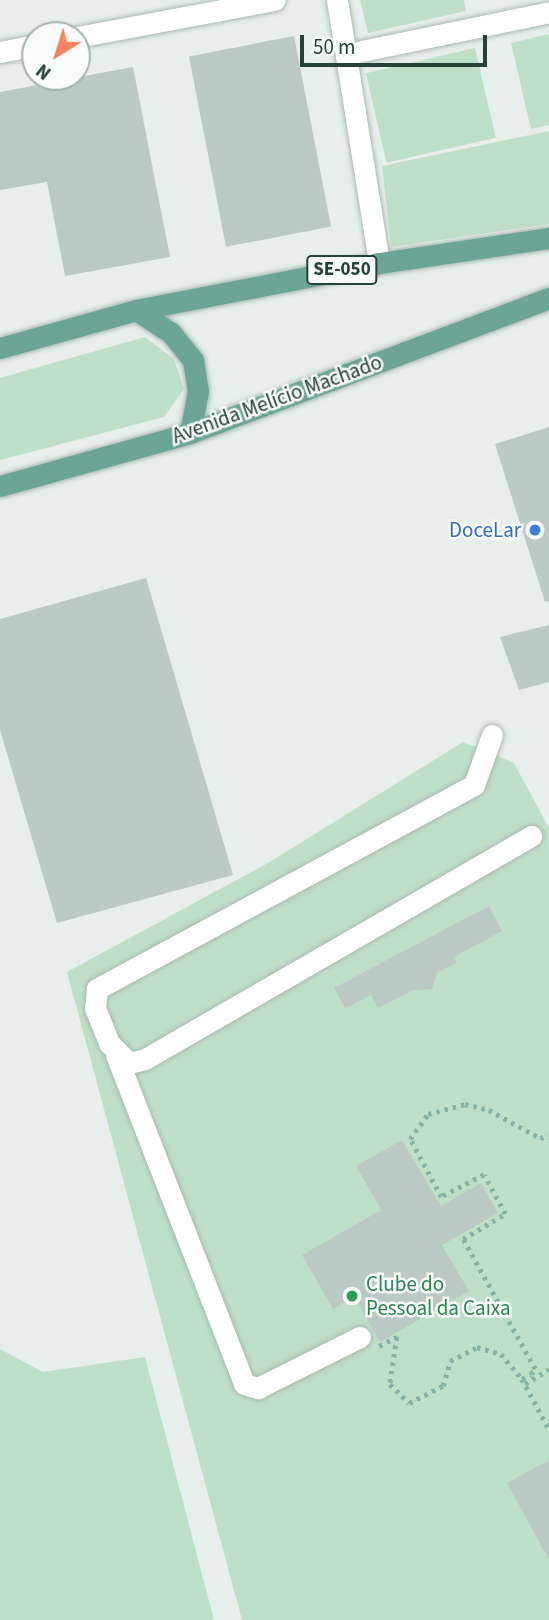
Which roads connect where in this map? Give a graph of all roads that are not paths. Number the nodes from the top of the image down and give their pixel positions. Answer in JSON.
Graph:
{"nodes":[{"id":1,"x":275,"y":0,"type":"edge"},
{"id":2,"x":337,"y":0,"type":"edge"},
{"id":3,"x":549,"y":12,"type":"edge"},
{"id":4,"x":91,"y":34,"type":"edge"},
{"id":5,"x":21,"y":48,"type":"edge"},
{"id":6,"x":0,"y":52,"type":"edge"},
{"id":7,"x":348,"y":54,"type":"junction"},
{"id":8,"x":549,"y":238,"type":"edge"},
{"id":9,"x":379,"y":262,"type":"junction"},
{"id":10,"x":549,"y":298,"type":"edge"},
{"id":11,"x":136,"y":310,"type":"junction"},
{"id":12,"x":0,"y":348,"type":"edge"},
{"id":13,"x":190,"y":433,"type":"junction"},
{"id":14,"x":0,"y":486,"type":"edge"},
{"id":15,"x":492,"y":735,"type":"dead end"},
{"id":16,"x":531,"y":836,"type":"dead end"},
{"id":17,"x":116,"y":1055,"type":"junction"},
{"id":18,"x":367,"y":1339,"type":"road end"}],
"edges":[{"from":1,"to":4,"type":"street"},
{"from":2,"to":7,"type":"street"},
{"from":3,"to":7,"type":"street"},
{"from":5,"to":6,"type":"street"},
{"from":7,"to":9,"type":"street"},
{"from":8,"to":9,"type":"main road","number":"SE-050"},
{"from":9,"to":11,"type":"main road","number":"SE-050"},
{"from":10,"to":13,"type":"main road","name":"Avenida Melício Machado"},
{"from":11,"to":12,"type":"main road","number":"SE-050"},
{"from":11,"to":13,"type":"main road"},
{"from":13,"to":14,"type":"main road","name":"Avenida Melício Machado"},
{"from":15,"to":17,"type":"street"},
{"from":16,"to":17,"type":"street"},
{"from":17,"to":18,"type":"street"}]}
